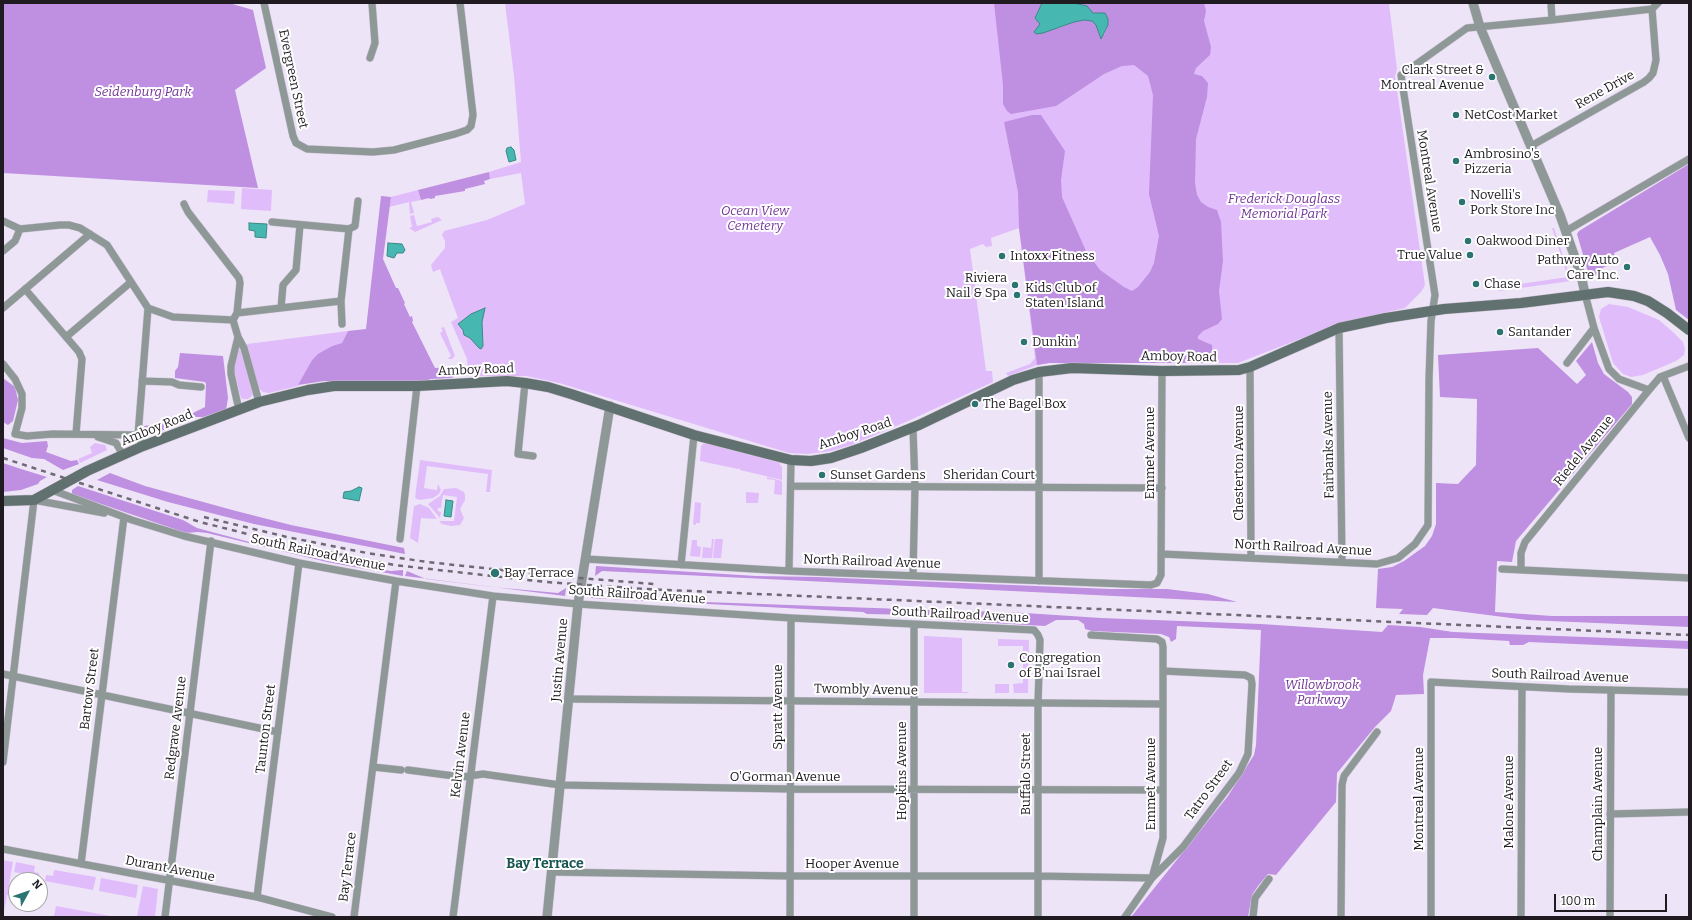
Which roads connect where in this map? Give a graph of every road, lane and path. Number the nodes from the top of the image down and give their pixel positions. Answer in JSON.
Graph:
{"nodes":[{"id":1,"x":264,"y":3,"type":"edge"},
{"id":2,"x":372,"y":3,"type":"edge"},
{"id":3,"x":460,"y":3,"type":"edge"},
{"id":4,"x":1473,"y":3,"type":"edge"},
{"id":5,"x":1551,"y":3,"type":"edge"},
{"id":6,"x":1658,"y":3,"type":"edge"},
{"id":7,"x":1652,"y":9,"type":"junction"},
{"id":8,"x":1552,"y":20,"type":"junction"},
{"id":9,"x":1480,"y":27,"type":"junction"},
{"id":10,"x":370,"y":58,"type":"dead end"},
{"id":11,"x":1531,"y":146,"type":"junction"},
{"id":12,"x":1689,"y":159,"type":"edge"},
{"id":13,"x":358,"y":201,"type":"dead end"},
{"id":14,"x":184,"y":204,"type":"dead end"},
{"id":15,"x":3,"y":221,"type":"edge"},
{"id":16,"x":272,"y":222,"type":"dead end"},
{"id":17,"x":300,"y":225,"type":"junction"},
{"id":18,"x":20,"y":230,"type":"junction"},
{"id":19,"x":349,"y":230,"type":"junction"},
{"id":20,"x":1566,"y":231,"type":"junction"},
{"id":21,"x":90,"y":234,"type":"junction"},
{"id":22,"x":3,"y":251,"type":"edge"},
{"id":23,"x":131,"y":282,"type":"junction"},
{"id":24,"x":25,"y":289,"type":"junction"},
{"id":25,"x":1585,"y":294,"type":"junction"},
{"id":26,"x":341,"y":301,"type":"junction"},
{"id":27,"x":3,"y":308,"type":"edge"},
{"id":28,"x":148,"y":308,"type":"junction"},
{"id":29,"x":281,"y":308,"type":"junction"},
{"id":30,"x":1432,"y":311,"type":"junction"},
{"id":31,"x":237,"y":313,"type":"junction"},
{"id":32,"x":233,"y":320,"type":"junction"},
{"id":33,"x":342,"y":324,"type":"dead end"},
{"id":34,"x":1340,"y":328,"type":"junction"},
{"id":35,"x":1594,"y":328,"type":"junction"},
{"id":36,"x":1689,"y":330,"type":"edge"},
{"id":37,"x":66,"y":337,"type":"junction"},
{"id":38,"x":238,"y":337,"type":"junction"},
{"id":39,"x":1567,"y":363,"type":"dead end"},
{"id":40,"x":3,"y":364,"type":"edge"},
{"id":41,"x":1689,"y":366,"type":"edge"},
{"id":42,"x":1250,"y":367,"type":"junction"},
{"id":43,"x":1162,"y":370,"type":"junction"},
{"id":44,"x":1039,"y":372,"type":"junction"},
{"id":45,"x":1663,"y":376,"type":"junction"},
{"id":46,"x":142,"y":381,"type":"junction"},
{"id":47,"x":525,"y":382,"type":"junction"},
{"id":48,"x":417,"y":386,"type":"junction"},
{"id":49,"x":201,"y":387,"type":"dead end"},
{"id":50,"x":1649,"y":390,"type":"junction"},
{"id":51,"x":259,"y":402,"type":"junction"},
{"id":52,"x":610,"y":406,"type":"junction"},
{"id":53,"x":239,"y":410,"type":"junction"},
{"id":54,"x":913,"y":428,"type":"junction"},
{"id":55,"x":76,"y":434,"type":"junction"},
{"id":56,"x":138,"y":435,"type":"junction"},
{"id":57,"x":694,"y":435,"type":"junction"},
{"id":58,"x":92,"y":436,"type":"junction"},
{"id":59,"x":1689,"y":438,"type":"edge"},
{"id":60,"x":143,"y":446,"type":"junction"},
{"id":61,"x":124,"y":455,"type":"junction"},
{"id":62,"x":533,"y":456,"type":"dead end"},
{"id":63,"x":791,"y":460,"type":"junction"},
{"id":64,"x":791,"y":486,"type":"junction"},
{"id":65,"x":915,"y":487,"type":"junction"},
{"id":66,"x":1039,"y":488,"type":"junction"},
{"id":67,"x":1162,"y":488,"type":"junction"},
{"id":68,"x":52,"y":490,"type":"junction"},
{"id":69,"x":34,"y":500,"type":"junction"},
{"id":70,"x":3,"y":501,"type":"edge"},
{"id":71,"x":124,"y":516,"type":"junction"},
{"id":72,"x":1428,"y":525,"type":"joint"},
{"id":73,"x":400,"y":539,"type":"dead end"},
{"id":74,"x":211,"y":541,"type":"junction"},
{"id":75,"x":1162,"y":554,"type":"junction"},
{"id":76,"x":1251,"y":558,"type":"junction"},
{"id":77,"x":586,"y":560,"type":"junction"},
{"id":78,"x":1342,"y":562,"type":"junction"},
{"id":79,"x":299,"y":563,"type":"junction"},
{"id":80,"x":681,"y":565,"type":"junction"},
{"id":81,"x":1502,"y":569,"type":"dead end"},
{"id":82,"x":1521,"y":570,"type":"junction"},
{"id":83,"x":789,"y":571,"type":"junction"},
{"id":84,"x":914,"y":575,"type":"junction"},
{"id":85,"x":1689,"y":578,"type":"edge"},
{"id":86,"x":396,"y":581,"type":"junction"},
{"id":87,"x":1039,"y":581,"type":"junction"},
{"id":88,"x":1157,"y":582,"type":"joint"},
{"id":89,"x":493,"y":596,"type":"junction"},
{"id":90,"x":578,"y":604,"type":"junction"},
{"id":91,"x":791,"y":618,"type":"junction"},
{"id":92,"x":914,"y":625,"type":"junction"},
{"id":93,"x":1037,"y":632,"type":"joint"},
{"id":94,"x":1090,"y":635,"type":"dead end"},
{"id":95,"x":1163,"y":671,"type":"junction"},
{"id":96,"x":3,"y":674,"type":"edge"},
{"id":97,"x":14,"y":676,"type":"junction"},
{"id":98,"x":1431,"y":682,"type":"joint"},
{"id":99,"x":1522,"y":687,"type":"junction"},
{"id":100,"x":1611,"y":690,"type":"junction"},
{"id":101,"x":1689,"y":692,"type":"edge"},
{"id":102,"x":102,"y":695,"type":"junction"},
{"id":103,"x":569,"y":699,"type":"junction"},
{"id":104,"x":790,"y":701,"type":"junction"},
{"id":105,"x":914,"y":702,"type":"junction"},
{"id":106,"x":1038,"y":703,"type":"junction"},
{"id":107,"x":1163,"y":704,"type":"junction"},
{"id":108,"x":189,"y":713,"type":"junction"},
{"id":109,"x":278,"y":732,"type":"junction"},
{"id":110,"x":1377,"y":732,"type":"dead end"},
{"id":111,"x":3,"y":762,"type":"edge"},
{"id":112,"x":373,"y":767,"type":"junction"},
{"id":113,"x":470,"y":776,"type":"junction"},
{"id":114,"x":560,"y":785,"type":"junction"},
{"id":115,"x":790,"y":789,"type":"junction"},
{"id":116,"x":914,"y":789,"type":"junction"},
{"id":117,"x":1038,"y":790,"type":"junction"},
{"id":118,"x":1163,"y":790,"type":"junction"},
{"id":119,"x":1689,"y":812,"type":"edge"},
{"id":120,"x":1610,"y":814,"type":"junction"},
{"id":121,"x":3,"y":850,"type":"edge"},
{"id":122,"x":81,"y":864,"type":"junction"},
{"id":123,"x":551,"y":872,"type":"junction"},
{"id":124,"x":790,"y":876,"type":"junction"},
{"id":125,"x":914,"y":876,"type":"junction"},
{"id":126,"x":1038,"y":876,"type":"junction"},
{"id":127,"x":1152,"y":878,"type":"junction"},
{"id":128,"x":1269,"y":879,"type":"dead end"},
{"id":129,"x":169,"y":880,"type":"junction"},
{"id":130,"x":257,"y":897,"type":"junction"},
{"id":131,"x":165,"y":917,"type":"edge"},
{"id":132,"x":332,"y":917,"type":"edge"},
{"id":133,"x":354,"y":917,"type":"edge"},
{"id":134,"x":453,"y":917,"type":"edge"},
{"id":135,"x":547,"y":917,"type":"edge"},
{"id":136,"x":790,"y":917,"type":"edge"},
{"id":137,"x":914,"y":917,"type":"edge"},
{"id":138,"x":1038,"y":917,"type":"edge"},
{"id":139,"x":1125,"y":917,"type":"edge"},
{"id":140,"x":1253,"y":917,"type":"edge"},
{"id":141,"x":1342,"y":917,"type":"edge"},
{"id":142,"x":1431,"y":917,"type":"edge"},
{"id":143,"x":1521,"y":917,"type":"edge"},
{"id":144,"x":1610,"y":917,"type":"edge"}],
"edges":[{"from":1,"to":3,"type":"street","name":"Evergreen Street"},
{"from":2,"to":10,"type":"street"},
{"from":4,"to":9,"type":"street"},
{"from":5,"to":8,"type":"street"},
{"from":6,"to":7,"type":"street"},
{"from":7,"to":8,"type":"street"},
{"from":7,"to":11,"type":"street","name":"Rene Drive"},
{"from":8,"to":9,"type":"street"},
{"from":9,"to":11,"type":"street"},
{"from":9,"to":30,"type":"street","name":"Montreal Avenue"},
{"from":11,"to":20,"type":"street"},
{"from":12,"to":20,"type":"street"},
{"from":13,"to":19,"type":"street"},
{"from":14,"to":31,"type":"street"},
{"from":15,"to":18,"type":"street"},
{"from":16,"to":17,"type":"street"},
{"from":17,"to":19,"type":"street"},
{"from":17,"to":29,"type":"street"},
{"from":18,"to":21,"type":"street"},
{"from":18,"to":22,"type":"street"},
{"from":19,"to":26,"type":"street"},
{"from":20,"to":25,"type":"street"},
{"from":21,"to":23,"type":"street"},
{"from":21,"to":24,"type":"street"},
{"from":23,"to":28,"type":"street"},
{"from":23,"to":37,"type":"street"},
{"from":24,"to":27,"type":"street"},
{"from":24,"to":37,"type":"street"},
{"from":25,"to":30,"type":"main road","name":"Amboy Road"},
{"from":25,"to":35,"type":"street"},
{"from":25,"to":36,"type":"main road","name":"Amboy Road"},
{"from":26,"to":29,"type":"street"},
{"from":26,"to":33,"type":"street"},
{"from":28,"to":32,"type":"street"},
{"from":28,"to":46,"type":"street"},
{"from":29,"to":31,"type":"street"},
{"from":30,"to":34,"type":"main road","name":"Amboy Road"},
{"from":30,"to":72,"type":"street","name":"Montreal Avenue"},
{"from":31,"to":32,"type":"street"},
{"from":32,"to":38,"type":"street"},
{"from":34,"to":42,"type":"main road","name":"Amboy Road"},
{"from":34,"to":78,"type":"street","name":"Fairbanks Avenue"},
{"from":35,"to":39,"type":"street"},
{"from":35,"to":50,"type":"street"},
{"from":37,"to":55,"type":"street"},
{"from":38,"to":51,"type":"street"},
{"from":38,"to":53,"type":"street"},
{"from":40,"to":55,"type":"street"},
{"from":41,"to":45,"type":"street","name":"Riedel Avenue"},
{"from":42,"to":43,"type":"main road","name":"Amboy Road"},
{"from":42,"to":76,"type":"street","name":"Chesterton Avenue"},
{"from":43,"to":44,"type":"main road","name":"Amboy Road"},
{"from":43,"to":67,"type":"street","name":"Emmet Avenue"},
{"from":44,"to":54,"type":"main road","name":"Amboy Road"},
{"from":44,"to":66,"type":"street"},
{"from":45,"to":50,"type":"street","name":"Riedel Avenue"},
{"from":45,"to":59,"type":"street"},
{"from":46,"to":49,"type":"street"},
{"from":46,"to":56,"type":"street"},
{"from":47,"to":48,"type":"main road","name":"Amboy Road"},
{"from":47,"to":52,"type":"main road","name":"Amboy Road"},
{"from":47,"to":62,"type":"street"},
{"from":48,"to":51,"type":"main road","name":"Amboy Road"},
{"from":48,"to":73,"type":"street"},
{"from":50,"to":82,"type":"street","name":"Riedel Avenue"},
{"from":51,"to":53,"type":"main road","name":"Amboy Road"},
{"from":52,"to":57,"type":"main road","name":"Amboy Road"},
{"from":52,"to":77,"type":"street","name":"Justin Avenue"},
{"from":53,"to":60,"type":"main road","name":"Amboy Road"},
{"from":54,"to":63,"type":"main road","name":"Amboy Road"},
{"from":54,"to":65,"type":"street"},
{"from":55,"to":58,"type":"street"},
{"from":56,"to":58,"type":"street"},
{"from":56,"to":60,"type":"street"},
{"from":57,"to":63,"type":"main road","name":"Amboy Road"},
{"from":57,"to":80,"type":"street"},
{"from":58,"to":61,"type":"street"},
{"from":60,"to":61,"type":"main road","name":"Amboy Road"},
{"from":61,"to":68,"type":"main road","name":"Amboy Road"},
{"from":63,"to":64,"type":"street"},
{"from":64,"to":65,"type":"street","name":"Sheridan Court"},
{"from":64,"to":83,"type":"street"},
{"from":65,"to":66,"type":"street","name":"Sheridan Court"},
{"from":65,"to":84,"type":"street"},
{"from":66,"to":67,"type":"street","name":"Sheridan Court"},
{"from":66,"to":87,"type":"street"},
{"from":67,"to":75,"type":"street","name":"Emmet Avenue"},
{"from":68,"to":69,"type":"main road","name":"Amboy Road"},
{"from":68,"to":71,"type":"street","name":"South Railroad Avenue"},
{"from":69,"to":70,"type":"main road","name":"Amboy Road"},
{"from":69,"to":71,"type":"street","name":"South Railroad Avenue"},
{"from":69,"to":97,"type":"street"},
{"from":71,"to":74,"type":"street","name":"South Railroad Avenue"},
{"from":71,"to":102,"type":"street","name":"Bartow Street"},
{"from":72,"to":78,"type":"street","name":"North Railroad Avenue"},
{"from":74,"to":79,"type":"street","name":"South Railroad Avenue"},
{"from":74,"to":108,"type":"street","name":"Redgrave Avenue"},
{"from":75,"to":76,"type":"street","name":"North Railroad Avenue"},
{"from":75,"to":88,"type":"street","name":"Emmet Avenue"},
{"from":76,"to":78,"type":"street","name":"North Railroad Avenue"},
{"from":77,"to":80,"type":"street","name":"North Railroad Avenue"},
{"from":77,"to":90,"type":"street","name":"Justin Avenue"},
{"from":79,"to":86,"type":"street","name":"South Railroad Avenue"},
{"from":79,"to":109,"type":"street","name":"Taunton Street"},
{"from":80,"to":83,"type":"street","name":"North Railroad Avenue"},
{"from":81,"to":82,"type":"street"},
{"from":82,"to":85,"type":"street"},
{"from":83,"to":84,"type":"street","name":"North Railroad Avenue"},
{"from":84,"to":87,"type":"street","name":"North Railroad Avenue"},
{"from":86,"to":89,"type":"street","name":"South Railroad Avenue"},
{"from":86,"to":112,"type":"street","name":"Bay Terrace"},
{"from":87,"to":88,"type":"street","name":"North Railroad Avenue"},
{"from":89,"to":90,"type":"street","name":"South Railroad Avenue"},
{"from":89,"to":113,"type":"street","name":"Kelvin Avenue"},
{"from":90,"to":91,"type":"street","name":"South Railroad Avenue"},
{"from":90,"to":103,"type":"street","name":"Justin Avenue"},
{"from":91,"to":92,"type":"street","name":"South Railroad Avenue"},
{"from":91,"to":104,"type":"street","name":"Spratt Avenue"},
{"from":92,"to":93,"type":"street","name":"South Railroad Avenue"},
{"from":92,"to":105,"type":"street","name":"Hopkins Avenue"},
{"from":93,"to":106,"type":"street","name":"Buffalo Street"},
{"from":94,"to":95,"type":"street","name":"Emmet Avenue"},
{"from":95,"to":107,"type":"street","name":"Emmet Avenue"},
{"from":95,"to":127,"type":"street","name":"Tatro Street"},
{"from":96,"to":97,"type":"street"},
{"from":97,"to":102,"type":"street"},
{"from":97,"to":111,"type":"street"},
{"from":98,"to":99,"type":"street","name":"South Railroad Avenue"},
{"from":98,"to":142,"type":"street","name":"Montreal Avenue"},
{"from":99,"to":100,"type":"street","name":"South Railroad Avenue"},
{"from":99,"to":143,"type":"street","name":"Malone Avenue"},
{"from":100,"to":101,"type":"street","name":"South Railroad Avenue"},
{"from":100,"to":120,"type":"street","name":"Champlain Avenue"},
{"from":102,"to":108,"type":"street"},
{"from":102,"to":122,"type":"street","name":"Bartow Street"},
{"from":103,"to":104,"type":"street","name":"Twombly Avenue"},
{"from":103,"to":114,"type":"street","name":"Justin Avenue"},
{"from":104,"to":105,"type":"street","name":"Twombly Avenue"},
{"from":104,"to":115,"type":"street","name":"Spratt Avenue"},
{"from":105,"to":106,"type":"street","name":"Twombly Avenue"},
{"from":105,"to":116,"type":"street","name":"Hopkins Avenue"},
{"from":106,"to":107,"type":"street","name":"Twombly Avenue"},
{"from":106,"to":117,"type":"street","name":"Buffalo Street"},
{"from":107,"to":118,"type":"street","name":"Emmet Avenue"},
{"from":108,"to":109,"type":"street"},
{"from":108,"to":129,"type":"street","name":"Redgrave Avenue"},
{"from":109,"to":130,"type":"street","name":"Taunton Street"},
{"from":110,"to":141,"type":"street"},
{"from":112,"to":113,"type":"street","name":"O'Gorman Avenue"},
{"from":112,"to":133,"type":"street","name":"Bay Terrace"},
{"from":113,"to":114,"type":"street","name":"O'Gorman Avenue"},
{"from":113,"to":134,"type":"street","name":"Kelvin Avenue"},
{"from":114,"to":115,"type":"street","name":"O'Gorman Avenue"},
{"from":114,"to":123,"type":"street","name":"Justin Avenue"},
{"from":115,"to":116,"type":"street","name":"O'Gorman Avenue"},
{"from":115,"to":124,"type":"street","name":"Spratt Avenue"},
{"from":116,"to":117,"type":"street","name":"O'Gorman Avenue"},
{"from":116,"to":125,"type":"street","name":"Hopkins Avenue"},
{"from":117,"to":118,"type":"street","name":"O'Gorman Avenue"},
{"from":117,"to":126,"type":"street","name":"Buffalo Street"},
{"from":118,"to":127,"type":"street","name":"Emmet Avenue"},
{"from":119,"to":120,"type":"street"},
{"from":120,"to":144,"type":"street","name":"Champlain Avenue"},
{"from":121,"to":122,"type":"street","name":"Durant Avenue"},
{"from":122,"to":129,"type":"street","name":"Durant Avenue"},
{"from":123,"to":124,"type":"street","name":"Hooper Avenue"},
{"from":123,"to":135,"type":"street","name":"Justin Avenue"},
{"from":124,"to":125,"type":"street","name":"Hooper Avenue"},
{"from":124,"to":136,"type":"street","name":"Spratt Avenue"},
{"from":125,"to":126,"type":"street","name":"Hooper Avenue"},
{"from":125,"to":137,"type":"street","name":"Hopkins Avenue"},
{"from":126,"to":127,"type":"street","name":"Hooper Avenue"},
{"from":126,"to":138,"type":"street","name":"Buffalo Street"},
{"from":127,"to":139,"type":"street","name":"Emmet Avenue"},
{"from":128,"to":140,"type":"street"},
{"from":129,"to":130,"type":"street","name":"Durant Avenue"},
{"from":129,"to":131,"type":"street","name":"Redgrave Avenue"},
{"from":130,"to":132,"type":"street","name":"Durant Avenue"}]}
